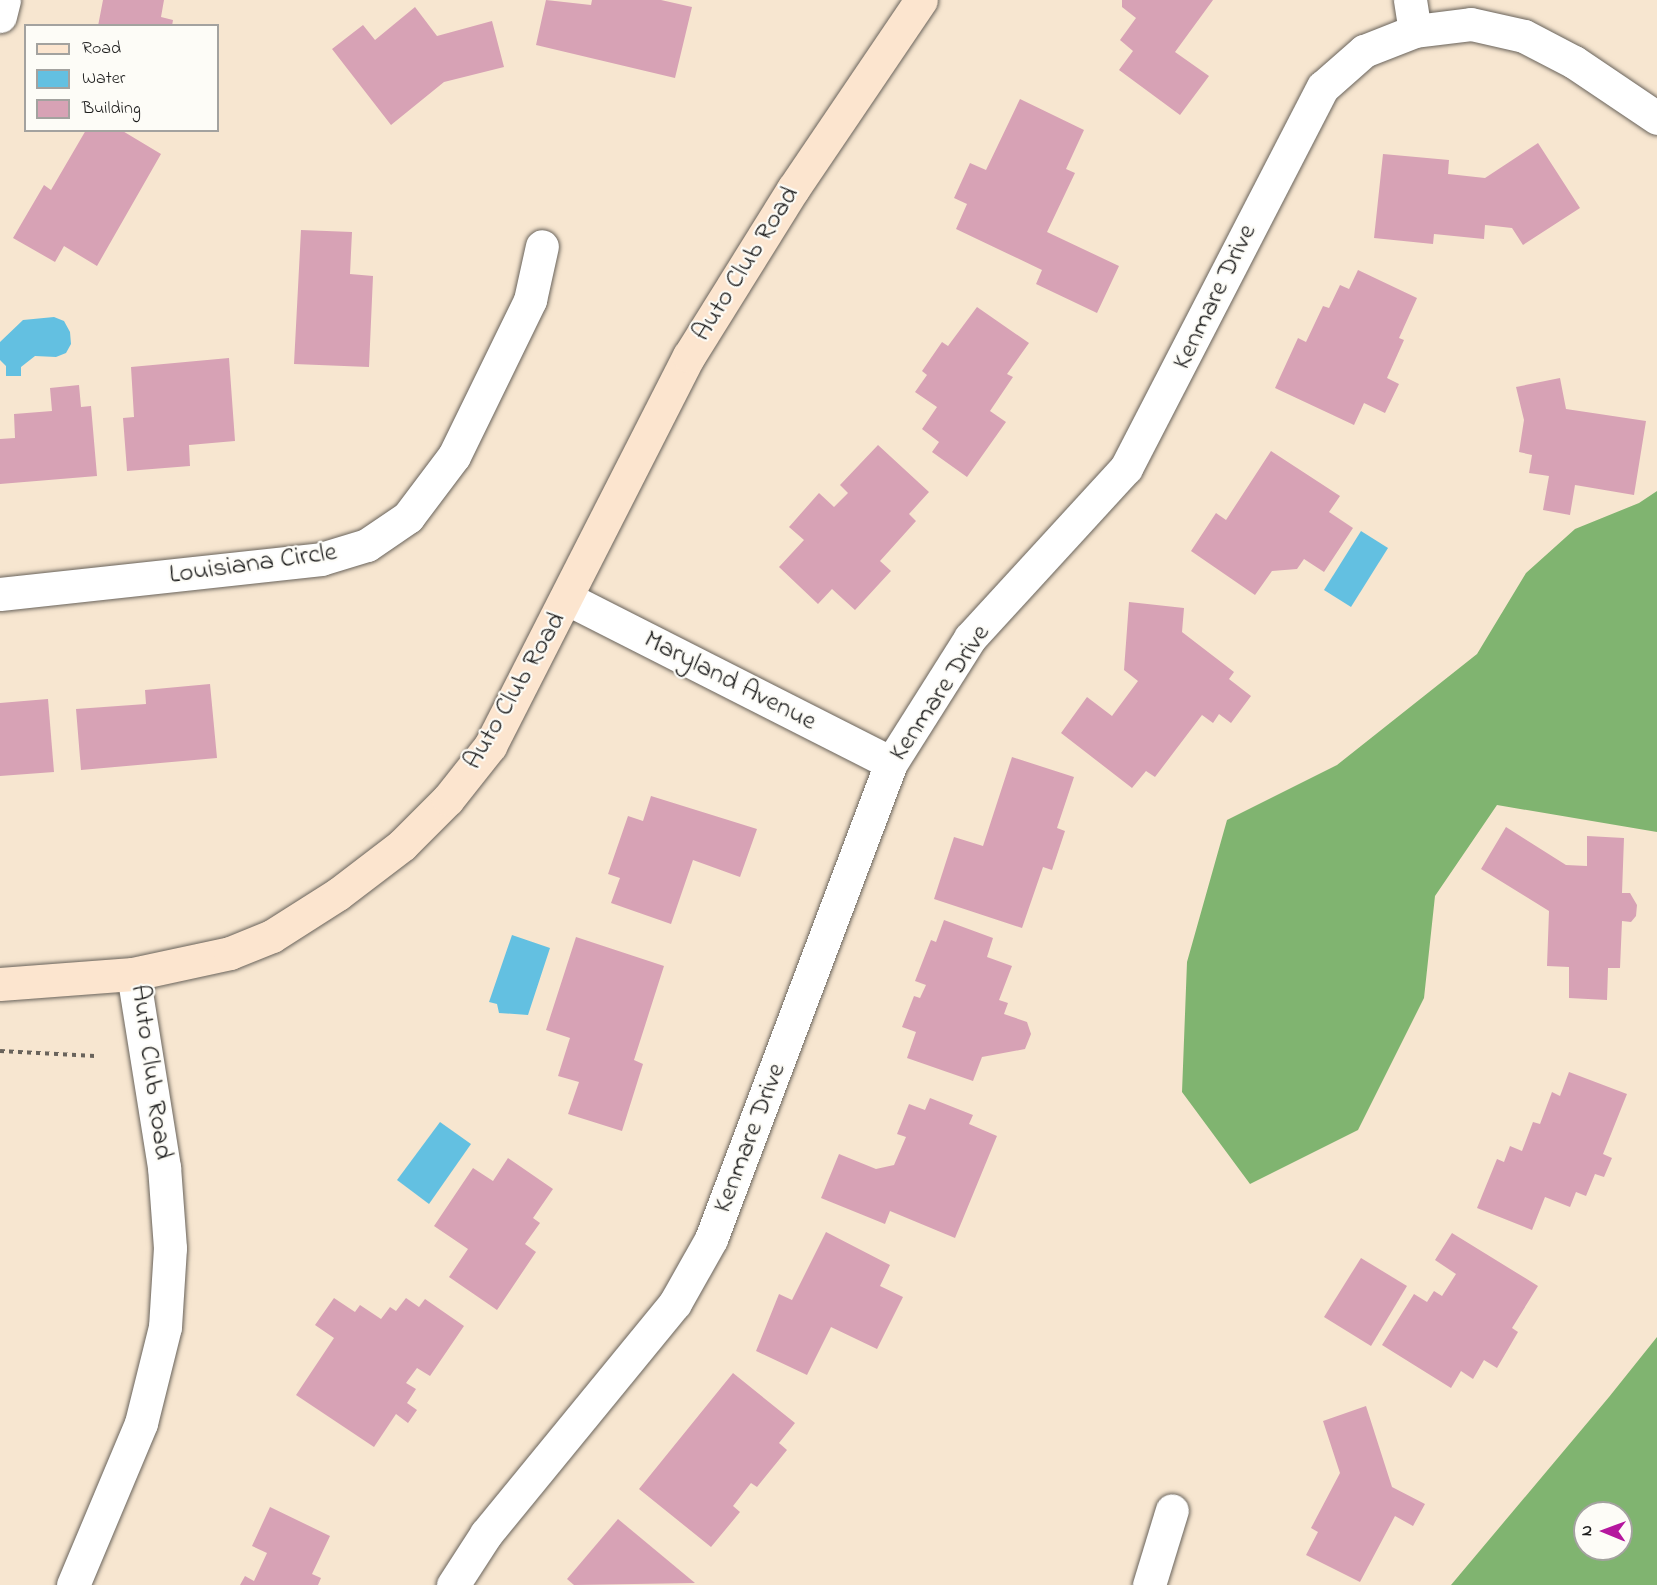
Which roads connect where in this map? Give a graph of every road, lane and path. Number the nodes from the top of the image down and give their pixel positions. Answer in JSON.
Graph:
{"nodes":[{"id":1,"x":4,"y":0,"type":"edge"},
{"id":2,"x":921,"y":0,"type":"edge"},
{"id":3,"x":1412,"y":15,"type":"edge"},
{"id":4,"x":0,"y":16,"type":"edge"},
{"id":5,"x":1657,"y":118,"type":"edge"},
{"id":6,"x":542,"y":246,"type":"dead end"},
{"id":7,"x":0,"y":594,"type":"edge"},
{"id":8,"x":568,"y":599,"type":"junction"},
{"id":9,"x":891,"y":763,"type":"junction"},
{"id":10,"x":133,"y":974,"type":"junction"},
{"id":11,"x":0,"y":984,"type":"edge"},
{"id":12,"x":0,"y":1051,"type":"edge"},
{"id":13,"x":95,"y":1056,"type":"dead end"},
{"id":14,"x":1172,"y":1510,"type":"dead end"},
{"id":15,"x":73,"y":1585,"type":"edge"},
{"id":16,"x":453,"y":1585,"type":"edge"},
{"id":17,"x":1149,"y":1585,"type":"edge"}],
"edges":[{"from":1,"to":4,"type":"street"},
{"from":2,"to":8,"type":"street","name":"Auto Club Road"},
{"from":3,"to":5,"type":"street","name":"Kenmare Drive"},
{"from":3,"to":9,"type":"street","name":"Kenmare Drive"},
{"from":6,"to":7,"type":"street","name":"Louisiana Circle"},
{"from":8,"to":9,"type":"street","name":"Maryland Avenue"},
{"from":8,"to":10,"type":"street","name":"Auto Club Road"},
{"from":9,"to":16,"type":"street","name":"Kenmare Drive"},
{"from":10,"to":11,"type":"street"},
{"from":10,"to":15,"type":"street","name":"Auto Club Road"},
{"from":12,"to":13,"type":"path"},
{"from":14,"to":17,"type":"street"}]}
